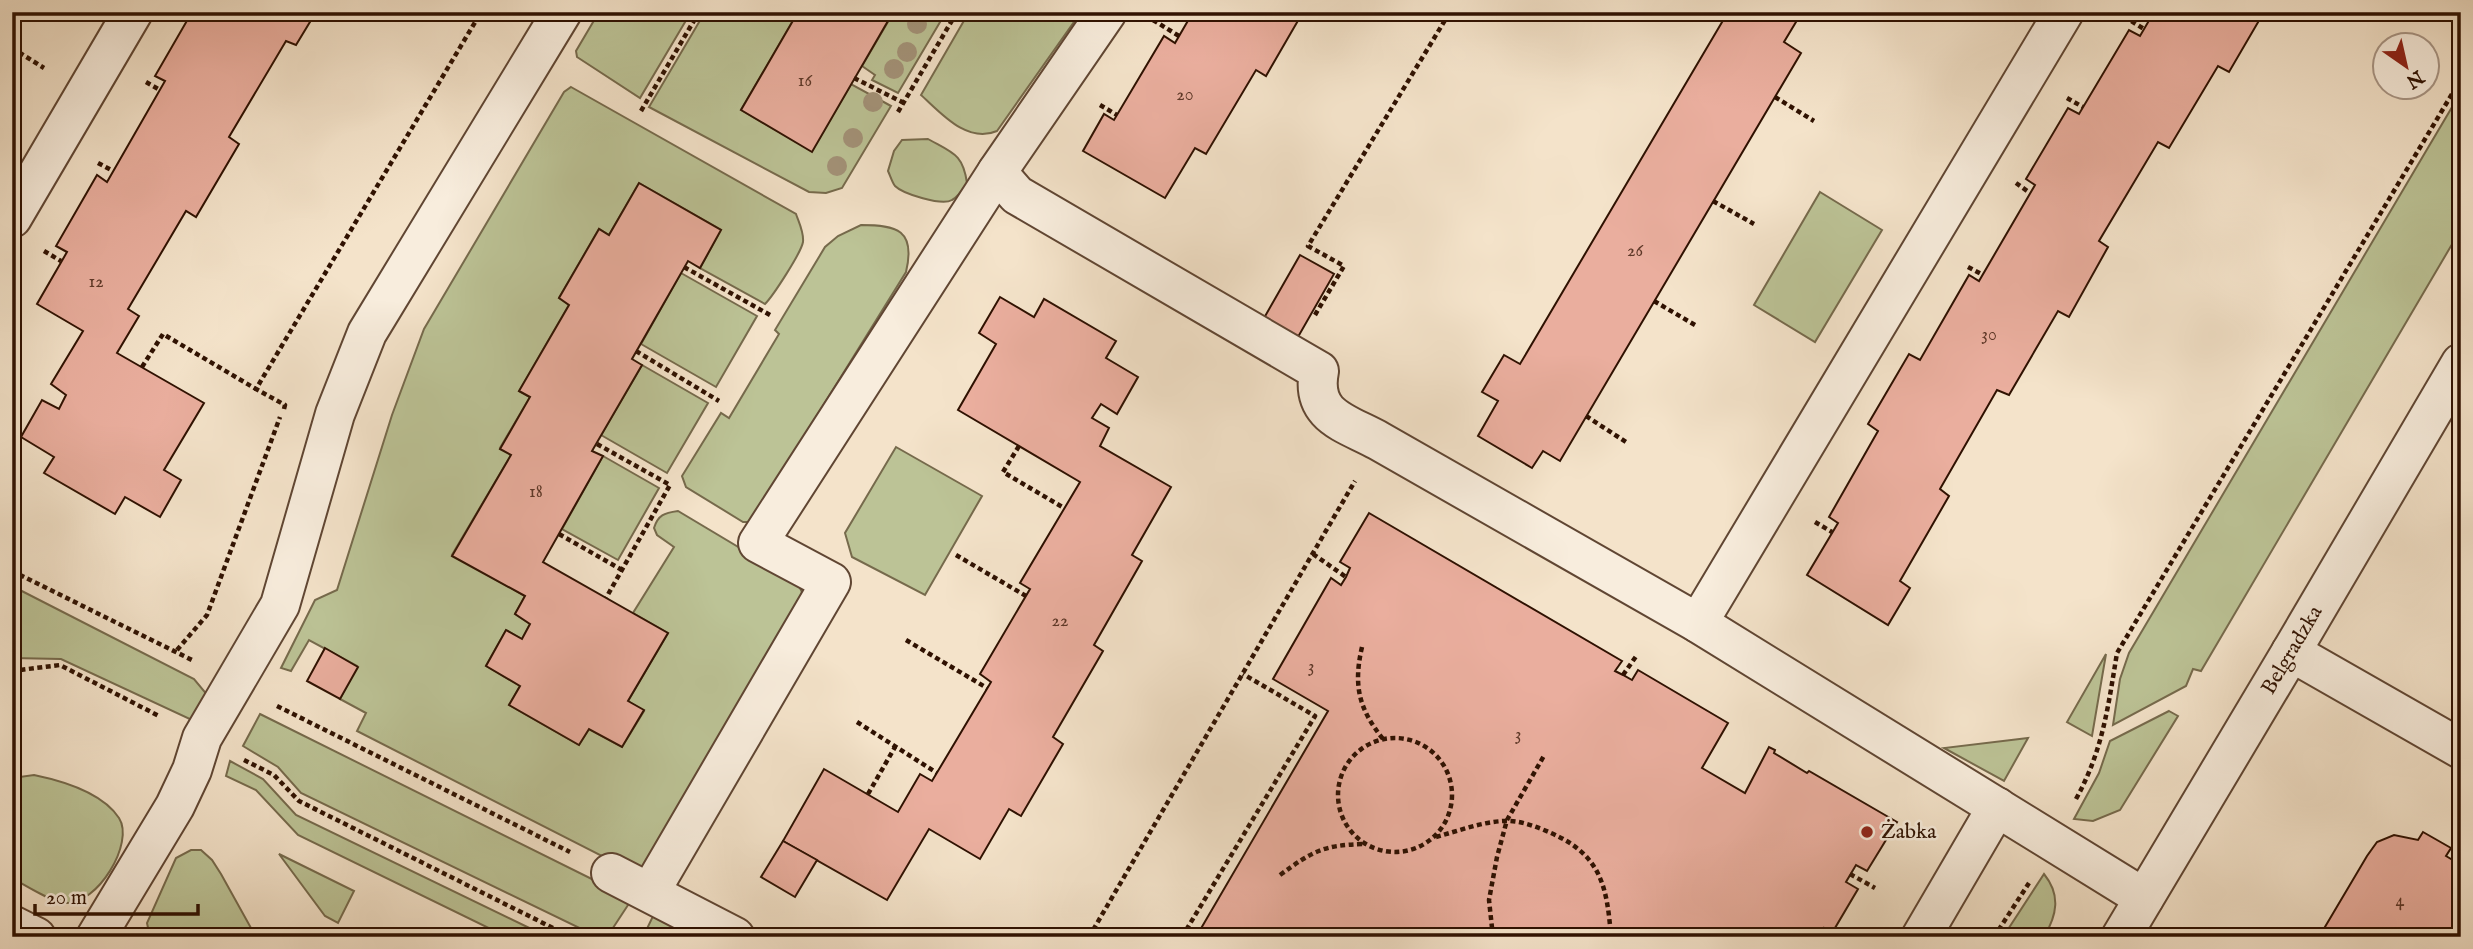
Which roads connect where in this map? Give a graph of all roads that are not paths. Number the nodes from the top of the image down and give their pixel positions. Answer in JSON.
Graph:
{"nodes":[{"id":1,"x":133,"y":12,"type":"edge"},
{"id":2,"x":562,"y":12,"type":"edge"},
{"id":3,"x":1107,"y":12,"type":"edge"},
{"id":4,"x":2064,"y":12,"type":"edge"},
{"id":5,"x":997,"y":172,"type":"junction"},
{"id":6,"x":12,"y":218,"type":"edge"},
{"id":7,"x":2461,"y":363,"type":"edge"},
{"id":8,"x":1698,"y":623,"type":"junction"},
{"id":9,"x":2291,"y":652,"type":"junction"},
{"id":10,"x":2461,"y":749,"type":"edge"},
{"id":11,"x":1997,"y":807,"type":"junction"},
{"id":12,"x":611,"y":873,"type":"road end"},
{"id":13,"x":649,"y":892,"type":"junction"},
{"id":14,"x":2144,"y":898,"type":"junction"},
{"id":15,"x":12,"y":925,"type":"edge"},
{"id":16,"x":36,"y":937,"type":"edge"},
{"id":17,"x":96,"y":937,"type":"edge"},
{"id":18,"x":735,"y":937,"type":"edge"},
{"id":19,"x":1921,"y":937,"type":"edge"},
{"id":20,"x":2120,"y":937,"type":"edge"}],
"edges":[{"from":1,"to":6,"type":"street"},
{"from":2,"to":17,"type":"street"},
{"from":3,"to":5,"type":"street"},
{"from":4,"to":8,"type":"street"},
{"from":5,"to":8,"type":"street"},
{"from":5,"to":13,"type":"street"},
{"from":7,"to":9,"type":"street","name":"Belgradzka"},
{"from":8,"to":11,"type":"street"},
{"from":9,"to":10,"type":"street"},
{"from":9,"to":14,"type":"street","name":"Belgradzka"},
{"from":11,"to":14,"type":"street"},
{"from":11,"to":19,"type":"street"},
{"from":12,"to":13,"type":"street"},
{"from":13,"to":18,"type":"street"},
{"from":14,"to":20,"type":"street","name":"Belgradzka"},
{"from":15,"to":16,"type":"street"}]}
